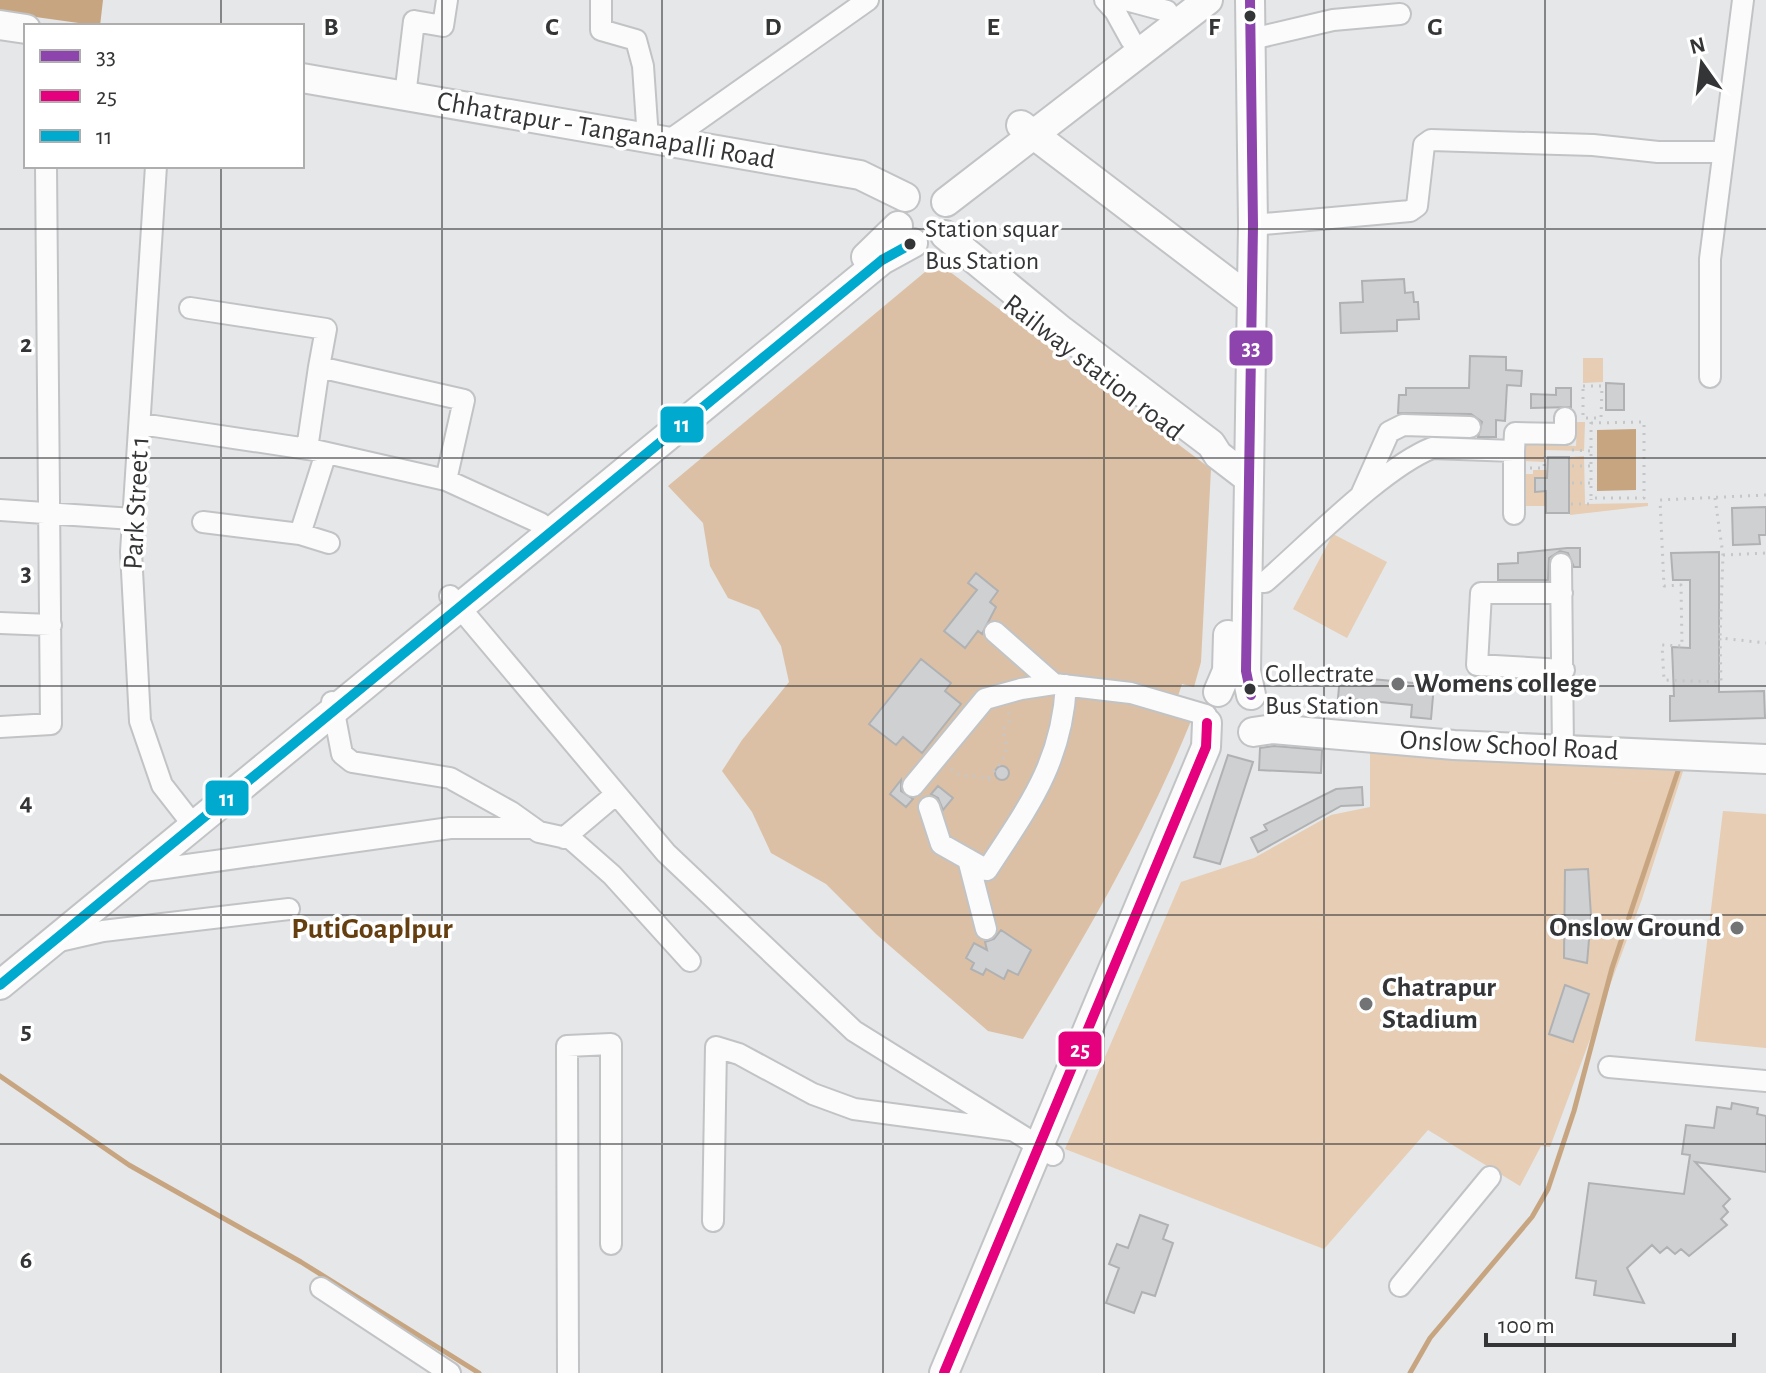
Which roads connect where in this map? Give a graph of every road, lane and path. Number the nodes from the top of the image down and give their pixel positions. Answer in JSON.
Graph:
{"nodes":[{"id":1,"x":447,"y":0,"type":"edge"},
{"id":2,"x":601,"y":0,"type":"edge"},
{"id":3,"x":1105,"y":0,"type":"edge"},
{"id":4,"x":1126,"y":0,"type":"edge"},
{"id":5,"x":1208,"y":0,"type":"edge"},
{"id":6,"x":1229,"y":0,"type":"edge"},
{"id":7,"x":1240,"y":0,"type":"edge"},
{"id":8,"x":1250,"y":0,"type":"edge"},
{"id":9,"x":1743,"y":0,"type":"edge"},
{"id":10,"x":859,"y":3,"type":"edge"},
{"id":11,"x":1176,"y":6,"type":"edge"},
{"id":12,"x":1400,"y":14,"type":"dead end"},
{"id":13,"x":0,"y":25,"type":"edge"},
{"id":14,"x":24,"y":29,"type":"edge"},
{"id":15,"x":1252,"y":39,"type":"junction"},
{"id":16,"x":1131,"y":40,"type":"junction"},
{"id":17,"x":304,"y":78,"type":"edge"},
{"id":18,"x":405,"y":96,"type":"junction"},
{"id":19,"x":1027,"y":129,"type":"junction"},
{"id":20,"x":657,"y":140,"type":"junction"},
{"id":21,"x":1723,"y":152,"type":"junction"},
{"id":22,"x":46,"y":168,"type":"edge"},
{"id":23,"x":156,"y":168,"type":"edge"},
{"id":24,"x":905,"y":197,"type":"junction"},
{"id":25,"x":941,"y":198,"type":"junction"},
{"id":26,"x":1253,"y":225,"type":"junction"},
{"id":27,"x":922,"y":236,"type":"junction"},
{"id":28,"x":1244,"y":295,"type":"junction"},
{"id":29,"x":190,"y":308,"type":"dead end"},
{"id":30,"x":319,"y":367,"type":"junction"},
{"id":31,"x":1710,"y":377,"type":"dead end"},
{"id":32,"x":1565,"y":418,"type":"dead end"},
{"id":33,"x":1591,"y":420,"type":"junction"},
{"id":34,"x":1601,"y":420,"type":"junction"},
{"id":35,"x":141,"y":424,"type":"junction"},
{"id":36,"x":1470,"y":427,"type":"dead end"},
{"id":37,"x":1558,"y":450,"type":"dead end"},
{"id":38,"x":1571,"y":450,"type":"dead end"},
{"id":39,"x":317,"y":451,"type":"junction"},
{"id":40,"x":1591,"y":451,"type":"junction"},
{"id":41,"x":1514,"y":460,"type":"junction"},
{"id":42,"x":1572,"y":466,"type":"dead end"},
{"id":43,"x":1591,"y":466,"type":"junction"},
{"id":44,"x":1233,"y":467,"type":"junction"},
{"id":45,"x":446,"y":480,"type":"junction"},
{"id":46,"x":1572,"y":483,"type":"dead end"},
{"id":47,"x":1591,"y":483,"type":"junction"},
{"id":48,"x":1766,"y":495,"type":"edge"},
{"id":49,"x":1715,"y":497,"type":"junction"},
{"id":50,"x":1591,"y":498,"type":"junction"},
{"id":51,"x":1360,"y":499,"type":"junction"},
{"id":52,"x":1571,"y":504,"type":"dead end"},
{"id":53,"x":0,"y":510,"type":"edge"},
{"id":54,"x":47,"y":512,"type":"junction"},
{"id":55,"x":1514,"y":514,"type":"dead end"},
{"id":56,"x":133,"y":519,"type":"junction"},
{"id":57,"x":203,"y":522,"type":"dead end"},
{"id":58,"x":545,"y":527,"type":"junction"},
{"id":59,"x":300,"y":534,"type":"junction"},
{"id":60,"x":329,"y":543,"type":"dead end"},
{"id":61,"x":1766,"y":553,"type":"edge"},
{"id":62,"x":1723,"y":555,"type":"junction"},
{"id":63,"x":1561,"y":564,"type":"dead end"},
{"id":64,"x":1247,"y":582,"type":"junction"},
{"id":65,"x":1562,"y":593,"type":"junction"},
{"id":66,"x":454,"y":601,"type":"junction"},
{"id":67,"x":0,"y":623,"type":"edge"},
{"id":68,"x":51,"y":625,"type":"junction"},
{"id":69,"x":995,"y":632,"type":"dead end"},
{"id":70,"x":1720,"y":638,"type":"junction"},
{"id":71,"x":1766,"y":643,"type":"edge"},
{"id":72,"x":1564,"y":670,"type":"junction"},
{"id":73,"x":1060,"y":684,"type":"junction"},
{"id":74,"x":1003,"y":694,"type":"junction"},
{"id":75,"x":332,"y":703,"type":"junction"},
{"id":76,"x":1232,"y":715,"type":"junction"},
{"id":77,"x":0,"y":727,"type":"edge"},
{"id":78,"x":1563,"y":743,"type":"junction"},
{"id":79,"x":1766,"y":744,"type":"edge"},
{"id":80,"x":935,"y":758,"type":"junction"},
{"id":81,"x":1766,"y":759,"type":"edge"},
{"id":82,"x":913,"y":786,"type":"dead end"},
{"id":83,"x":615,"y":795,"type":"junction"},
{"id":84,"x":929,"y":807,"type":"dead end"},
{"id":85,"x":189,"y":822,"type":"junction"},
{"id":86,"x":533,"y":828,"type":"junction"},
{"id":87,"x":564,"y":838,"type":"junction"},
{"id":88,"x":968,"y":859,"type":"junction"},
{"id":89,"x":133,"y":868,"type":"junction"},
{"id":90,"x":289,"y":909,"type":"dead end"},
{"id":91,"x":986,"y":929,"type":"dead end"},
{"id":92,"x":48,"y":938,"type":"junction"},
{"id":93,"x":690,"y":961,"type":"dead end"},
{"id":94,"x":0,"y":969,"type":"edge"},
{"id":95,"x":0,"y":985,"type":"edge"},
{"id":96,"x":1609,"y":1067,"type":"dead end"},
{"id":97,"x":1766,"y":1081,"type":"edge"},
{"id":98,"x":1016,"y":1130,"type":"junction"},
{"id":99,"x":1046,"y":1151,"type":"junction"},
{"id":100,"x":1490,"y":1177,"type":"dead end"},
{"id":101,"x":713,"y":1221,"type":"dead end"},
{"id":102,"x":611,"y":1244,"type":"dead end"},
{"id":103,"x":1400,"y":1286,"type":"dead end"},
{"id":104,"x":321,"y":1288,"type":"dead end"},
{"id":105,"x":450,"y":1373,"type":"edge"},
{"id":106,"x":568,"y":1373,"type":"edge"},
{"id":107,"x":944,"y":1373,"type":"edge"},
{"id":108,"x":962,"y":1373,"type":"edge"}],
"edges":[{"from":1,"to":18,"type":"street"},
{"from":2,"to":20,"type":"street"},
{"from":3,"to":16,"type":"street"},
{"from":4,"to":11,"type":"street"},
{"from":5,"to":19,"type":"main road"},
{"from":6,"to":7,"type":"main road"},
{"from":7,"to":28,"type":"main road"},
{"from":8,"to":15,"type":"main road"},
{"from":9,"to":21,"type":"street"},
{"from":10,"to":20,"type":"street"},
{"from":11,"to":16,"type":"main road"},
{"from":12,"to":15,"type":"street"},
{"from":13,"to":14,"type":"main road"},
{"from":15,"to":26,"type":"main road"},
{"from":16,"to":19,"type":"main road"},
{"from":17,"to":18,"type":"main road","name":"Chhatrapur - Tanganapalli Road"},
{"from":18,"to":20,"type":"main road","name":"Chhatrapur - Tanganapalli Road"},
{"from":19,"to":25,"type":"main road"},
{"from":19,"to":28,"type":"main road"},
{"from":20,"to":24,"type":"main road","name":"Chhatrapur - Tanganapalli Road"},
{"from":21,"to":26,"type":"street"},
{"from":21,"to":31,"type":"street"},
{"from":22,"to":54,"type":"street"},
{"from":23,"to":35,"type":"street","name":"Park Street 1"},
{"from":24,"to":25,"type":"main road"},
{"from":24,"to":27,"type":"main road"},
{"from":25,"to":27,"type":"main road"},
{"from":26,"to":28,"type":"main road"},
{"from":27,"to":44,"type":"main road","name":"Railway station road"},
{"from":27,"to":58,"type":"main road"},
{"from":28,"to":44,"type":"main road"},
{"from":28,"to":44,"type":"main road"},
{"from":29,"to":30,"type":"street"},
{"from":30,"to":39,"type":"street"},
{"from":30,"to":45,"type":"street"},
{"from":32,"to":41,"type":"street"},
{"from":33,"to":34,"type":"path"},
{"from":33,"to":34,"type":"path"},
{"from":33,"to":40,"type":"path"},
{"from":34,"to":50,"type":"path"},
{"from":35,"to":39,"type":"street"},
{"from":35,"to":56,"type":"street","name":"Park Street 1"},
{"from":36,"to":51,"type":"street"},
{"from":37,"to":41,"type":"path"},
{"from":38,"to":40,"type":"path"},
{"from":39,"to":45,"type":"street"},
{"from":39,"to":59,"type":"street"},
{"from":40,"to":43,"type":"path"},
{"from":41,"to":51,"type":"street"},
{"from":41,"to":55,"type":"street"},
{"from":42,"to":43,"type":"path"},
{"from":43,"to":47,"type":"path"},
{"from":44,"to":64,"type":"main road"},
{"from":44,"to":76,"type":"main road"},
{"from":45,"to":58,"type":"street"},
{"from":46,"to":47,"type":"path"},
{"from":47,"to":50,"type":"path"},
{"from":48,"to":49,"type":"path"},
{"from":49,"to":62,"type":"path"},
{"from":49,"to":70,"type":"path"},
{"from":50,"to":52,"type":"path"},
{"from":51,"to":64,"type":"street"},
{"from":53,"to":54,"type":"street"},
{"from":54,"to":56,"type":"street"},
{"from":54,"to":68,"type":"street"},
{"from":56,"to":85,"type":"street","name":"Park Street 1"},
{"from":57,"to":59,"type":"street"},
{"from":58,"to":66,"type":"main road"},
{"from":59,"to":60,"type":"street"},
{"from":61,"to":62,"type":"path"},
{"from":62,"to":70,"type":"path"},
{"from":63,"to":65,"type":"street"},
{"from":64,"to":76,"type":"main road"},
{"from":65,"to":72,"type":"street"},
{"from":65,"to":72,"type":"street"},
{"from":66,"to":75,"type":"main road"},
{"from":66,"to":83,"type":"street"},
{"from":67,"to":68,"type":"street"},
{"from":68,"to":77,"type":"street"},
{"from":69,"to":73,"type":"street"},
{"from":70,"to":71,"type":"path"},
{"from":72,"to":78,"type":"street"},
{"from":73,"to":74,"type":"street"},
{"from":73,"to":76,"type":"street"},
{"from":73,"to":88,"type":"street"},
{"from":74,"to":80,"type":"street"},
{"from":74,"to":80,"type":"path"},
{"from":75,"to":85,"type":"main road"},
{"from":75,"to":86,"type":"street"},
{"from":76,"to":78,"type":"main road","name":"Onslow School Road"},
{"from":76,"to":99,"type":"main road"},
{"from":78,"to":79,"type":"main road","name":"Onslow School Road"},
{"from":78,"to":81,"type":"main road","name":"Onslow School Road"},
{"from":80,"to":82,"type":"street"},
{"from":83,"to":87,"type":"street"},
{"from":83,"to":98,"type":"street"},
{"from":84,"to":88,"type":"street"},
{"from":85,"to":89,"type":"main road"},
{"from":86,"to":87,"type":"street"},
{"from":86,"to":89,"type":"street"},
{"from":87,"to":93,"type":"street"},
{"from":88,"to":91,"type":"street"},
{"from":89,"to":92,"type":"main road"},
{"from":90,"to":92,"type":"street"},
{"from":92,"to":94,"type":"main road"},
{"from":92,"to":95,"type":"main road"},
{"from":96,"to":97,"type":"street"},
{"from":98,"to":99,"type":"street"},
{"from":98,"to":101,"type":"street"},
{"from":99,"to":107,"type":"main road"},
{"from":99,"to":108,"type":"main road"},
{"from":100,"to":103,"type":"street"},
{"from":102,"to":106,"type":"street"},
{"from":104,"to":105,"type":"street"}]}
